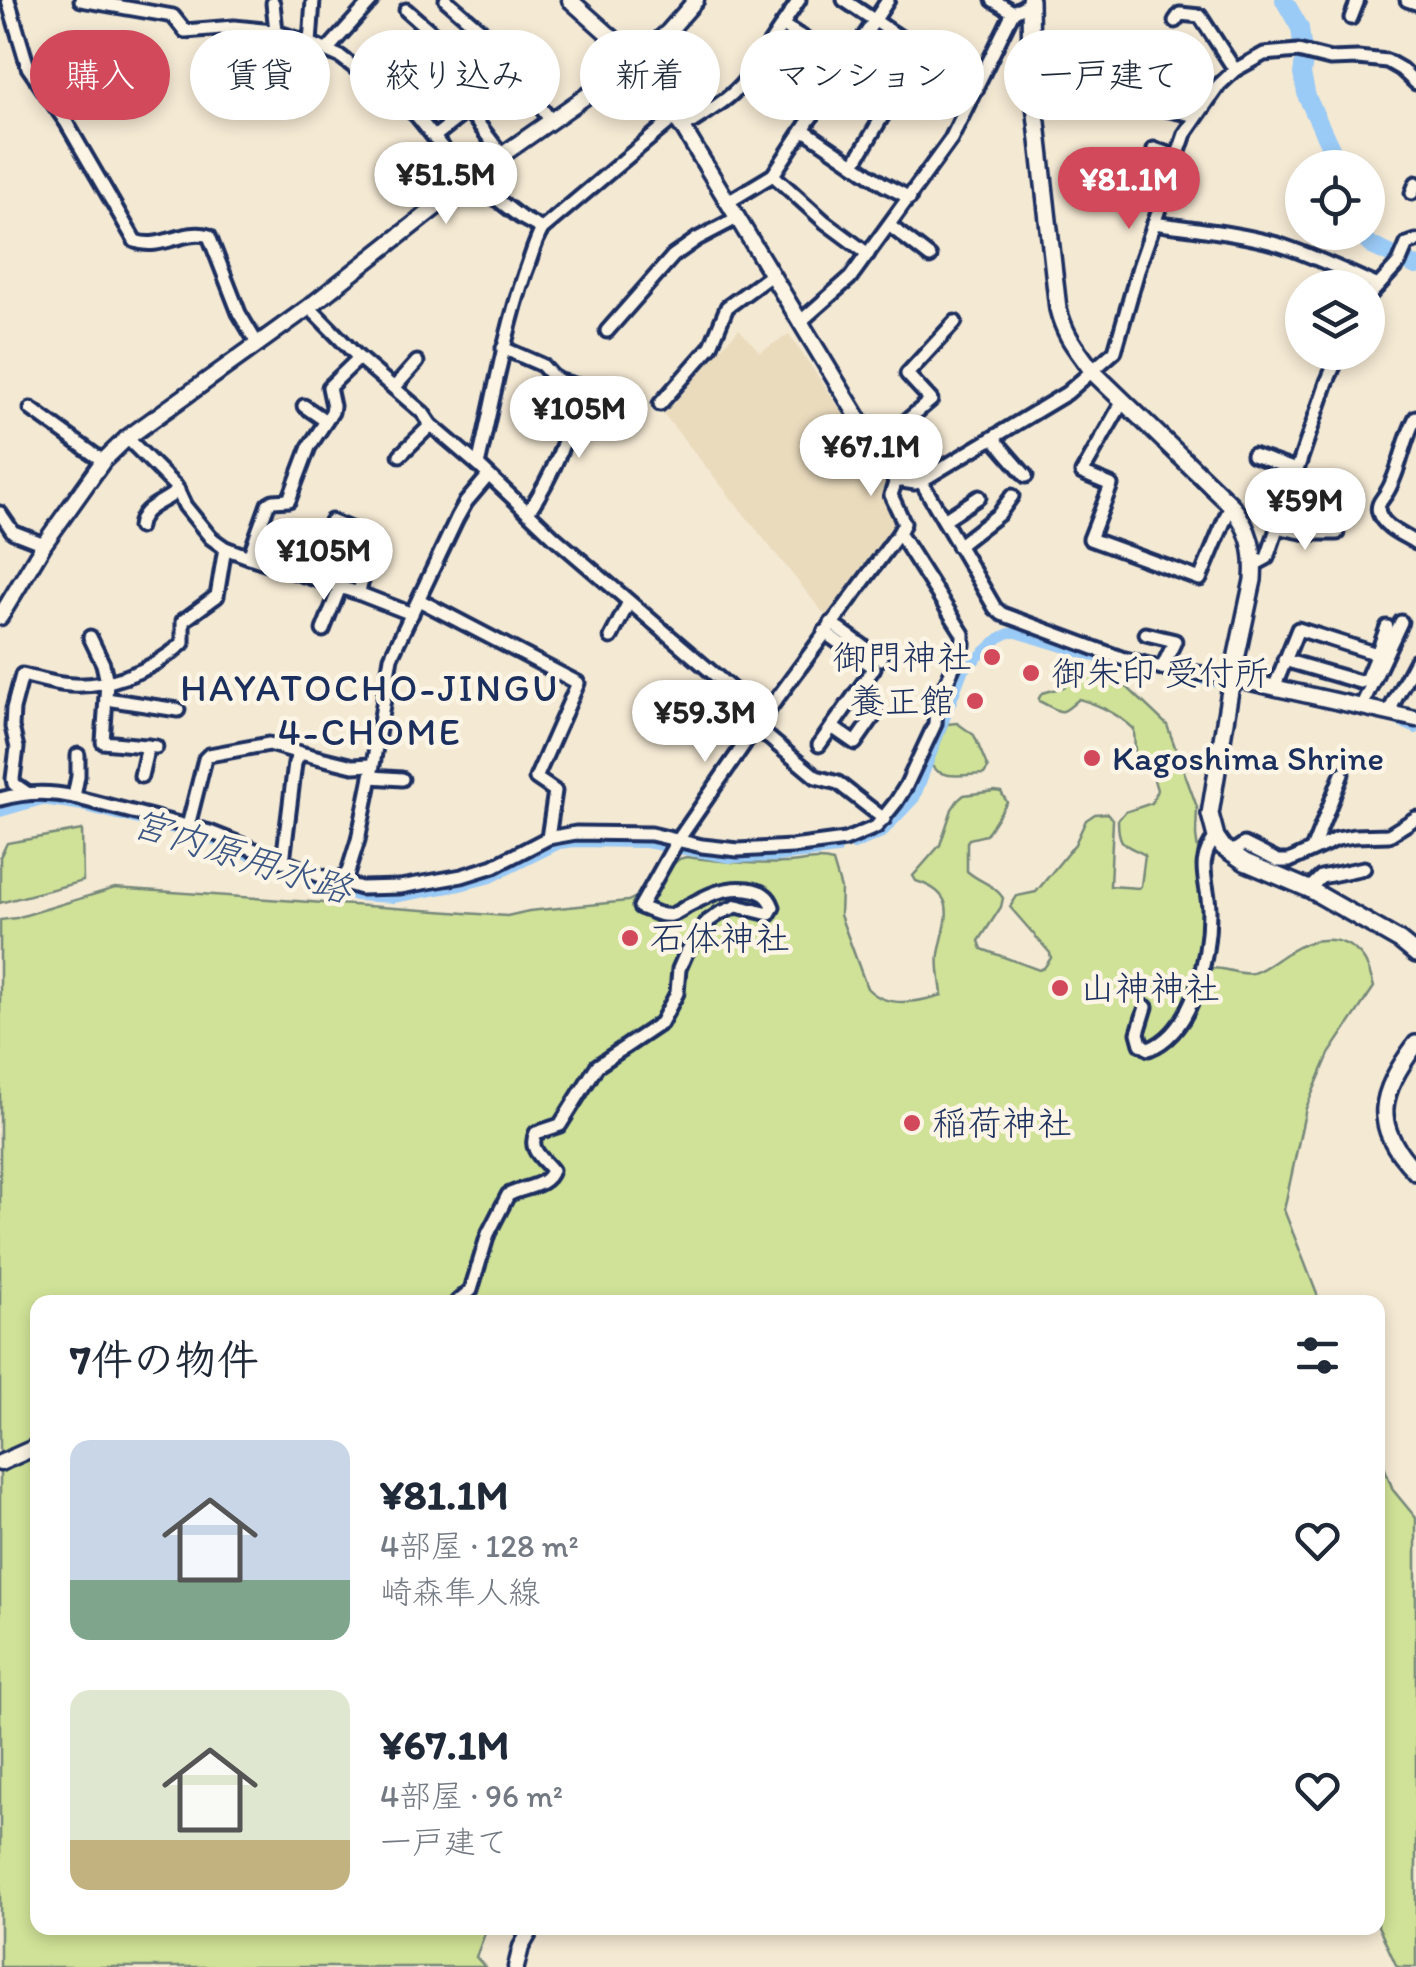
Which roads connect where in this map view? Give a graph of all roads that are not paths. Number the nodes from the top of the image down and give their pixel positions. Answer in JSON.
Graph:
{"nodes":[{"id":1,"x":8,"y":0,"type":"edge"},
{"id":2,"x":81,"y":0,"type":"edge"},
{"id":3,"x":313,"y":0,"type":"edge"},
{"id":4,"x":372,"y":0,"type":"edge"},
{"id":5,"x":447,"y":0,"type":"edge"},
{"id":6,"x":696,"y":0,"type":"edge"},
{"id":7,"x":798,"y":0,"type":"edge"},
{"id":8,"x":844,"y":0,"type":"edge"},
{"id":9,"x":888,"y":0,"type":"edge"},
{"id":10,"x":994,"y":0,"type":"edge"},
{"id":11,"x":1358,"y":0,"type":"edge"},
{"id":12,"x":1407,"y":0,"type":"edge"},
{"id":13,"x":574,"y":1,"type":"edge"},
{"id":14,"x":1030,"y":2,"type":"edge"},
{"id":15,"x":273,"y":3,"type":"dead end"},
{"id":16,"x":1416,"y":3,"type":"edge"},
{"id":17,"x":406,"y":10,"type":"dead end"},
{"id":18,"x":1013,"y":12,"type":"junction"},
{"id":19,"x":1352,"y":18,"type":"dead end"},
{"id":20,"x":1174,"y":21,"type":"dead end"},
{"id":21,"x":874,"y":22,"type":"junction"},
{"id":22,"x":782,"y":24,"type":"junction"},
{"id":23,"x":201,"y":30,"type":"edge"},
{"id":24,"x":262,"y":30,"type":"edge"},
{"id":25,"x":276,"y":30,"type":"edge"},
{"id":26,"x":311,"y":30,"type":"edge"},
{"id":27,"x":429,"y":30,"type":"edge"},
{"id":28,"x":480,"y":30,"type":"edge"},
{"id":29,"x":605,"y":30,"type":"edge"},
{"id":30,"x":668,"y":30,"type":"edge"},
{"id":31,"x":778,"y":30,"type":"edge"},
{"id":32,"x":792,"y":30,"type":"edge"},
{"id":33,"x":869,"y":30,"type":"edge"},
{"id":34,"x":887,"y":30,"type":"edge"},
{"id":35,"x":1030,"y":30,"type":"edge"},
{"id":36,"x":190,"y":31,"type":"edge"},
{"id":37,"x":330,"y":47,"type":"edge"},
{"id":38,"x":1235,"y":70,"type":"junction"},
{"id":39,"x":984,"y":75,"type":"edge"},
{"id":40,"x":1416,"y":83,"type":"edge"},
{"id":41,"x":740,"y":88,"type":"edge"},
{"id":42,"x":1214,"y":92,"type":"edge"},
{"id":43,"x":580,"y":101,"type":"edge"},
{"id":44,"x":420,"y":120,"type":"edge"},
{"id":45,"x":677,"y":120,"type":"edge"},
{"id":46,"x":810,"y":120,"type":"edge"},
{"id":47,"x":880,"y":120,"type":"edge"},
{"id":48,"x":962,"y":120,"type":"edge"},
{"id":49,"x":1037,"y":120,"type":"edge"},
{"id":50,"x":1193,"y":120,"type":"edge"},
{"id":51,"x":551,"y":121,"type":"joint"},
{"id":52,"x":679,"y":123,"type":"junction"},
{"id":53,"x":804,"y":130,"type":"junction"},
{"id":54,"x":434,"y":137,"type":"junction"},
{"id":55,"x":1154,"y":149,"type":"dead end"},
{"id":56,"x":502,"y":156,"type":"junction"},
{"id":57,"x":1178,"y":157,"type":"junction"},
{"id":58,"x":854,"y":164,"type":"junction"},
{"id":59,"x":773,"y":175,"type":"junction"},
{"id":60,"x":469,"y":181,"type":"junction"},
{"id":61,"x":1134,"y":188,"type":"dead end"},
{"id":62,"x":1163,"y":194,"type":"junction"},
{"id":63,"x":910,"y":198,"type":"junction"},
{"id":64,"x":728,"y":202,"type":"junction"},
{"id":65,"x":737,"y":218,"type":"junction"},
{"id":66,"x":1154,"y":224,"type":"junction"},
{"id":67,"x":890,"y":226,"type":"junction"},
{"id":68,"x":542,"y":229,"type":"junction"},
{"id":69,"x":1416,"y":241,"type":"edge"},
{"id":70,"x":868,"y":254,"type":"junction"},
{"id":71,"x":930,"y":257,"type":"dead end"},
{"id":72,"x":1341,"y":270,"type":"edge"},
{"id":73,"x":771,"y":275,"type":"junction"},
{"id":74,"x":1385,"y":278,"type":"edge"},
{"id":75,"x":309,"y":307,"type":"junction"},
{"id":76,"x":800,"y":322,"type":"junction"},
{"id":77,"x":955,"y":322,"type":"dead end"},
{"id":78,"x":607,"y":331,"type":"dead end"},
{"id":79,"x":258,"y":345,"type":"junction"},
{"id":80,"x":503,"y":348,"type":"junction"},
{"id":81,"x":360,"y":358,"type":"junction"},
{"id":82,"x":418,"y":362,"type":"dead end"},
{"id":83,"x":1332,"y":370,"type":"edge"},
{"id":84,"x":1093,"y":372,"type":"junction"},
{"id":85,"x":394,"y":388,"type":"junction"},
{"id":86,"x":578,"y":388,"type":"junction"},
{"id":87,"x":599,"y":392,"type":"dead end"},
{"id":88,"x":1124,"y":401,"type":"junction"},
{"id":89,"x":660,"y":404,"type":"dead end"},
{"id":90,"x":304,"y":406,"type":"dead end"},
{"id":91,"x":31,"y":409,"type":"dead end"},
{"id":92,"x":1416,"y":417,"type":"edge"},
{"id":93,"x":326,"y":421,"type":"junction"},
{"id":94,"x":431,"y":425,"type":"junction"},
{"id":95,"x":127,"y":438,"type":"junction"},
{"id":96,"x":871,"y":439,"type":"junction"},
{"id":97,"x":994,"y":439,"type":"junction"},
{"id":98,"x":1252,"y":455,"type":"dead end"},
{"id":99,"x":400,"y":456,"type":"dead end"},
{"id":100,"x":103,"y":461,"type":"junction"},
{"id":101,"x":478,"y":465,"type":"junction"},
{"id":102,"x":1296,"y":470,"type":"junction"},
{"id":103,"x":488,"y":476,"type":"junction"},
{"id":104,"x":1026,"y":476,"type":"dead end"},
{"id":105,"x":896,"y":480,"type":"junction"},
{"id":106,"x":922,"y":481,"type":"junction"},
{"id":107,"x":178,"y":490,"type":"junction"},
{"id":108,"x":1012,"y":496,"type":"dead end"},
{"id":109,"x":979,"y":498,"type":"dead end"},
{"id":110,"x":1232,"y":505,"type":"junction"},
{"id":111,"x":528,"y":512,"type":"junction"},
{"id":112,"x":0,"y":513,"type":"edge"},
{"id":113,"x":944,"y":520,"type":"junction"},
{"id":114,"x":331,"y":521,"type":"dead end"},
{"id":115,"x":139,"y":527,"type":"dead end"},
{"id":116,"x":1278,"y":527,"type":"junction"},
{"id":117,"x":899,"y":533,"type":"junction"},
{"id":118,"x":1338,"y":533,"type":"dead end"},
{"id":119,"x":1416,"y":543,"type":"edge"},
{"id":120,"x":44,"y":544,"type":"junction"},
{"id":121,"x":958,"y":546,"type":"junction"},
{"id":122,"x":224,"y":548,"type":"junction"},
{"id":123,"x":249,"y":557,"type":"junction"},
{"id":124,"x":1254,"y":565,"type":"junction"},
{"id":125,"x":340,"y":587,"type":"junction"},
{"id":126,"x":358,"y":593,"type":"junction"},
{"id":127,"x":419,"y":600,"type":"junction"},
{"id":128,"x":628,"y":602,"type":"junction"},
{"id":129,"x":412,"y":614,"type":"junction"},
{"id":130,"x":0,"y":617,"type":"edge"},
{"id":131,"x":1400,"y":622,"type":"dead end"},
{"id":132,"x":1387,"y":627,"type":"dead end"},
{"id":133,"x":828,"y":628,"type":"junction"},
{"id":134,"x":322,"y":630,"type":"dead end"},
{"id":135,"x":1146,"y":634,"type":"dead end"},
{"id":136,"x":611,"y":637,"type":"dead end"},
{"id":137,"x":90,"y":638,"type":"dead end"},
{"id":138,"x":1377,"y":654,"type":"junction"},
{"id":139,"x":881,"y":659,"type":"dead end"},
{"id":140,"x":1284,"y":660,"type":"junction"},
{"id":141,"x":1416,"y":660,"type":"edge"},
{"id":142,"x":1162,"y":668,"type":"junction"},
{"id":143,"x":1232,"y":678,"type":"junction"},
{"id":144,"x":107,"y":682,"type":"junction"},
{"id":145,"x":1274,"y":688,"type":"junction"},
{"id":146,"x":855,"y":694,"type":"junction"},
{"id":147,"x":106,"y":699,"type":"junction"},
{"id":148,"x":1361,"y":707,"type":"junction"},
{"id":149,"x":178,"y":710,"type":"dead end"},
{"id":150,"x":1388,"y":713,"type":"junction"},
{"id":151,"x":1416,"y":719,"type":"edge"},
{"id":152,"x":760,"y":722,"type":"junction"},
{"id":153,"x":832,"y":726,"type":"junction"},
{"id":154,"x":819,"y":745,"type":"dead end"},
{"id":155,"x":300,"y":752,"type":"junction"},
{"id":156,"x":78,"y":755,"type":"dead end"},
{"id":157,"x":371,"y":771,"type":"junction"},
{"id":158,"x":1342,"y":774,"type":"dead end"},
{"id":159,"x":141,"y":776,"type":"dead end"},
{"id":160,"x":816,"y":777,"type":"junction"},
{"id":161,"x":402,"y":778,"type":"dead end"},
{"id":162,"x":806,"y":790,"type":"dead end"},
{"id":163,"x":27,"y":793,"type":"junction"},
{"id":164,"x":74,"y":797,"type":"junction"},
{"id":165,"x":0,"y":799,"type":"edge"},
{"id":166,"x":1416,"y":818,"type":"edge"},
{"id":167,"x":884,"y":819,"type":"junction"},
{"id":168,"x":188,"y":826,"type":"junction"},
{"id":169,"x":1216,"y":837,"type":"junction"},
{"id":170,"x":548,"y":838,"type":"junction"},
{"id":171,"x":678,"y":841,"type":"junction"},
{"id":172,"x":1312,"y":850,"type":"junction"},
{"id":173,"x":1231,"y":853,"type":"junction"},
{"id":174,"x":283,"y":861,"type":"junction"},
{"id":175,"x":1364,"y":868,"type":"dead end"},
{"id":176,"x":338,"y":882,"type":"junction"},
{"id":177,"x":1310,"y":888,"type":"junction"},
{"id":178,"x":1416,"y":954,"type":"edge"},
{"id":179,"x":1146,"y":1007,"type":"dead end"},
{"id":180,"x":1416,"y":1044,"type":"edge"},
{"id":181,"x":1416,"y":1172,"type":"edge"},
{"id":182,"x":465,"y":1295,"type":"edge"},
{"id":183,"x":30,"y":1450,"type":"edge"},
{"id":184,"x":0,"y":1463,"type":"edge"},
{"id":185,"x":528,"y":1935,"type":"edge"},
{"id":186,"x":516,"y":1967,"type":"edge"}],
"edges":[{"from":1,"to":79,"type":"street"},
{"from":2,"to":36,"type":"street"},
{"from":3,"to":26,"type":"street"},
{"from":4,"to":37,"type":"street"},
{"from":5,"to":28,"type":"street"},
{"from":6,"to":30,"type":"street"},
{"from":7,"to":22,"type":"street"},
{"from":8,"to":21,"type":"street"},
{"from":9,"to":21,"type":"street"},
{"from":10,"to":18,"type":"street"},
{"from":11,"to":19,"type":"street"},
{"from":12,"to":16,"type":"street"},
{"from":13,"to":29,"type":"street"},
{"from":14,"to":18,"type":"street"},
{"from":14,"to":35,"type":"main road"},
{"from":15,"to":25,"type":"street"},
{"from":17,"to":27,"type":"street"},
{"from":18,"to":39,"type":"street"},
{"from":20,"to":38,"type":"street"},
{"from":21,"to":33,"type":"street"},
{"from":21,"to":34,"type":"street"},
{"from":22,"to":31,"type":"street"},
{"from":22,"to":32,"type":"street"},
{"from":23,"to":24,"type":"street"},
{"from":38,"to":40,"type":"street"},
{"from":38,"to":42,"type":"street"},
{"from":41,"to":52,"type":"street"},
{"from":43,"to":51,"type":"street"},
{"from":44,"to":54,"type":"street"},
{"from":45,"to":52,"type":"street"},
{"from":46,"to":53,"type":"street"},
{"from":47,"to":58,"type":"street"},
{"from":48,"to":63,"type":"street"},
{"from":49,"to":84,"type":"main road"},
{"from":50,"to":57,"type":"street"},
{"from":51,"to":56,"type":"street"},
{"from":52,"to":64,"type":"street"},
{"from":52,"to":68,"type":"street"},
{"from":53,"to":58,"type":"street"},
{"from":53,"to":59,"type":"street"},
{"from":54,"to":56,"type":"street"},
{"from":54,"to":60,"type":"street"},
{"from":55,"to":57,"type":"street"},
{"from":56,"to":60,"type":"street"},
{"from":57,"to":62,"type":"street"},
{"from":58,"to":63,"type":"street"},
{"from":59,"to":64,"type":"street"},
{"from":59,"to":70,"type":"street"},
{"from":60,"to":68,"type":"street"},
{"from":60,"to":75,"type":"street"},
{"from":61,"to":62,"type":"street"},
{"from":62,"to":66,"type":"street"},
{"from":63,"to":67,"type":"street"},
{"from":64,"to":65,"type":"street"},
{"from":65,"to":73,"type":"street"},
{"from":65,"to":78,"type":"street"},
{"from":66,"to":72,"type":"street"},
{"from":66,"to":84,"type":"street"},
{"from":67,"to":70,"type":"street"},
{"from":67,"to":71,"type":"street"},
{"from":68,"to":80,"type":"street"},
{"from":69,"to":74,"type":"street"},
{"from":70,"to":76,"type":"street"},
{"from":73,"to":76,"type":"street"},
{"from":73,"to":89,"type":"street"},
{"from":75,"to":79,"type":"street"},
{"from":75,"to":81,"type":"street"},
{"from":76,"to":96,"type":"street"},
{"from":77,"to":96,"type":"street"},
{"from":79,"to":95,"type":"street"},
{"from":80,"to":86,"type":"street"},
{"from":80,"to":101,"type":"street"},
{"from":81,"to":85,"type":"street"},
{"from":81,"to":93,"type":"street"},
{"from":82,"to":85,"type":"street"},
{"from":83,"to":102,"type":"street"},
{"from":84,"to":88,"type":"main road"},
{"from":84,"to":97,"type":"street"},
{"from":85,"to":94,"type":"street"},
{"from":86,"to":87,"type":"street"},
{"from":86,"to":111,"type":"street"},
{"from":88,"to":110,"type":"main road"},
{"from":88,"to":110,"type":"street"},
{"from":90,"to":93,"type":"street"},
{"from":91,"to":100,"type":"street"},
{"from":92,"to":119,"type":"street"},
{"from":93,"to":123,"type":"street"},
{"from":94,"to":99,"type":"street"},
{"from":94,"to":101,"type":"street"},
{"from":95,"to":100,"type":"street"},
{"from":95,"to":107,"type":"street"},
{"from":96,"to":105,"type":"street"},
{"from":97,"to":104,"type":"street"},
{"from":97,"to":106,"type":"street"},
{"from":98,"to":102,"type":"street"},
{"from":100,"to":120,"type":"street"},
{"from":101,"to":103,"type":"street"},
{"from":102,"to":116,"type":"street"},
{"from":103,"to":111,"type":"street"},
{"from":103,"to":127,"type":"street"},
{"from":105,"to":106,"type":"street"},
{"from":105,"to":117,"type":"street"},
{"from":106,"to":113,"type":"street"},
{"from":107,"to":115,"type":"street"},
{"from":107,"to":122,"type":"street"},
{"from":108,"to":121,"type":"street"},
{"from":109,"to":113,"type":"street"},
{"from":110,"to":124,"type":"main road"},
{"from":111,"to":128,"type":"street"},
{"from":112,"to":120,"type":"street"},
{"from":113,"to":121,"type":"street"},
{"from":114,"to":126,"type":"street"},
{"from":116,"to":118,"type":"street"},
{"from":116,"to":124,"type":"street"},
{"from":117,"to":133,"type":"street"},
{"from":117,"to":167,"type":"street"},
{"from":120,"to":130,"type":"street"},
{"from":121,"to":142,"type":"street"},
{"from":122,"to":123,"type":"street"},
{"from":122,"to":144,"type":"street"},
{"from":123,"to":125,"type":"street"},
{"from":124,"to":143,"type":"main road"},
{"from":125,"to":126,"type":"street"},
{"from":125,"to":134,"type":"street"},
{"from":126,"to":129,"type":"street"},
{"from":127,"to":129,"type":"street"},
{"from":127,"to":170,"type":"street"},
{"from":128,"to":136,"type":"street"},
{"from":128,"to":152,"type":"street"},
{"from":129,"to":157,"type":"street"},
{"from":131,"to":148,"type":"street"},
{"from":132,"to":138,"type":"street"},
{"from":133,"to":139,"type":"street"},
{"from":133,"to":146,"type":"street"},
{"from":133,"to":152,"type":"street"},
{"from":135,"to":142,"type":"street"},
{"from":137,"to":144,"type":"street"},
{"from":138,"to":140,"type":"street"},
{"from":138,"to":140,"type":"street"},
{"from":140,"to":145,"type":"street"},
{"from":141,"to":150,"type":"street"},
{"from":142,"to":143,"type":"street"},
{"from":143,"to":145,"type":"street"},
{"from":143,"to":169,"type":"main road"},
{"from":144,"to":147,"type":"street"},
{"from":144,"to":163,"type":"street"},
{"from":145,"to":148,"type":"street"},
{"from":146,"to":153,"type":"street"},
{"from":146,"to":153,"type":"street"},
{"from":147,"to":149,"type":"street"},
{"from":147,"to":159,"type":"street"},
{"from":148,"to":150,"type":"street"},
{"from":150,"to":151,"type":"street"},
{"from":152,"to":160,"type":"street"},
{"from":152,"to":171,"type":"street"},
{"from":153,"to":154,"type":"street"},
{"from":155,"to":157,"type":"street"},
{"from":155,"to":168,"type":"street"},
{"from":155,"to":174,"type":"street"},
{"from":156,"to":164,"type":"street"},
{"from":157,"to":161,"type":"street"},
{"from":157,"to":176,"type":"street"},
{"from":158,"to":172,"type":"street"},
{"from":160,"to":162,"type":"street"},
{"from":160,"to":167,"type":"street"},
{"from":163,"to":164,"type":"street"},
{"from":163,"to":165,"type":"street"},
{"from":164,"to":168,"type":"street"},
{"from":166,"to":172,"type":"street"},
{"from":167,"to":171,"type":"street"},
{"from":168,"to":174,"type":"street"},
{"from":169,"to":173,"type":"main road"},
{"from":169,"to":179,"type":"street"},
{"from":170,"to":171,"type":"street"},
{"from":170,"to":176,"type":"street"},
{"from":171,"to":182,"type":"street"},
{"from":172,"to":173,"type":"street"},
{"from":173,"to":177,"type":"main road"},
{"from":174,"to":176,"type":"street"},
{"from":175,"to":177,"type":"street"},
{"from":177,"to":178,"type":"main road"},
{"from":180,"to":181,"type":"main road"},
{"from":183,"to":184,"type":"street"},
{"from":185,"to":186,"type":"street"}]}
